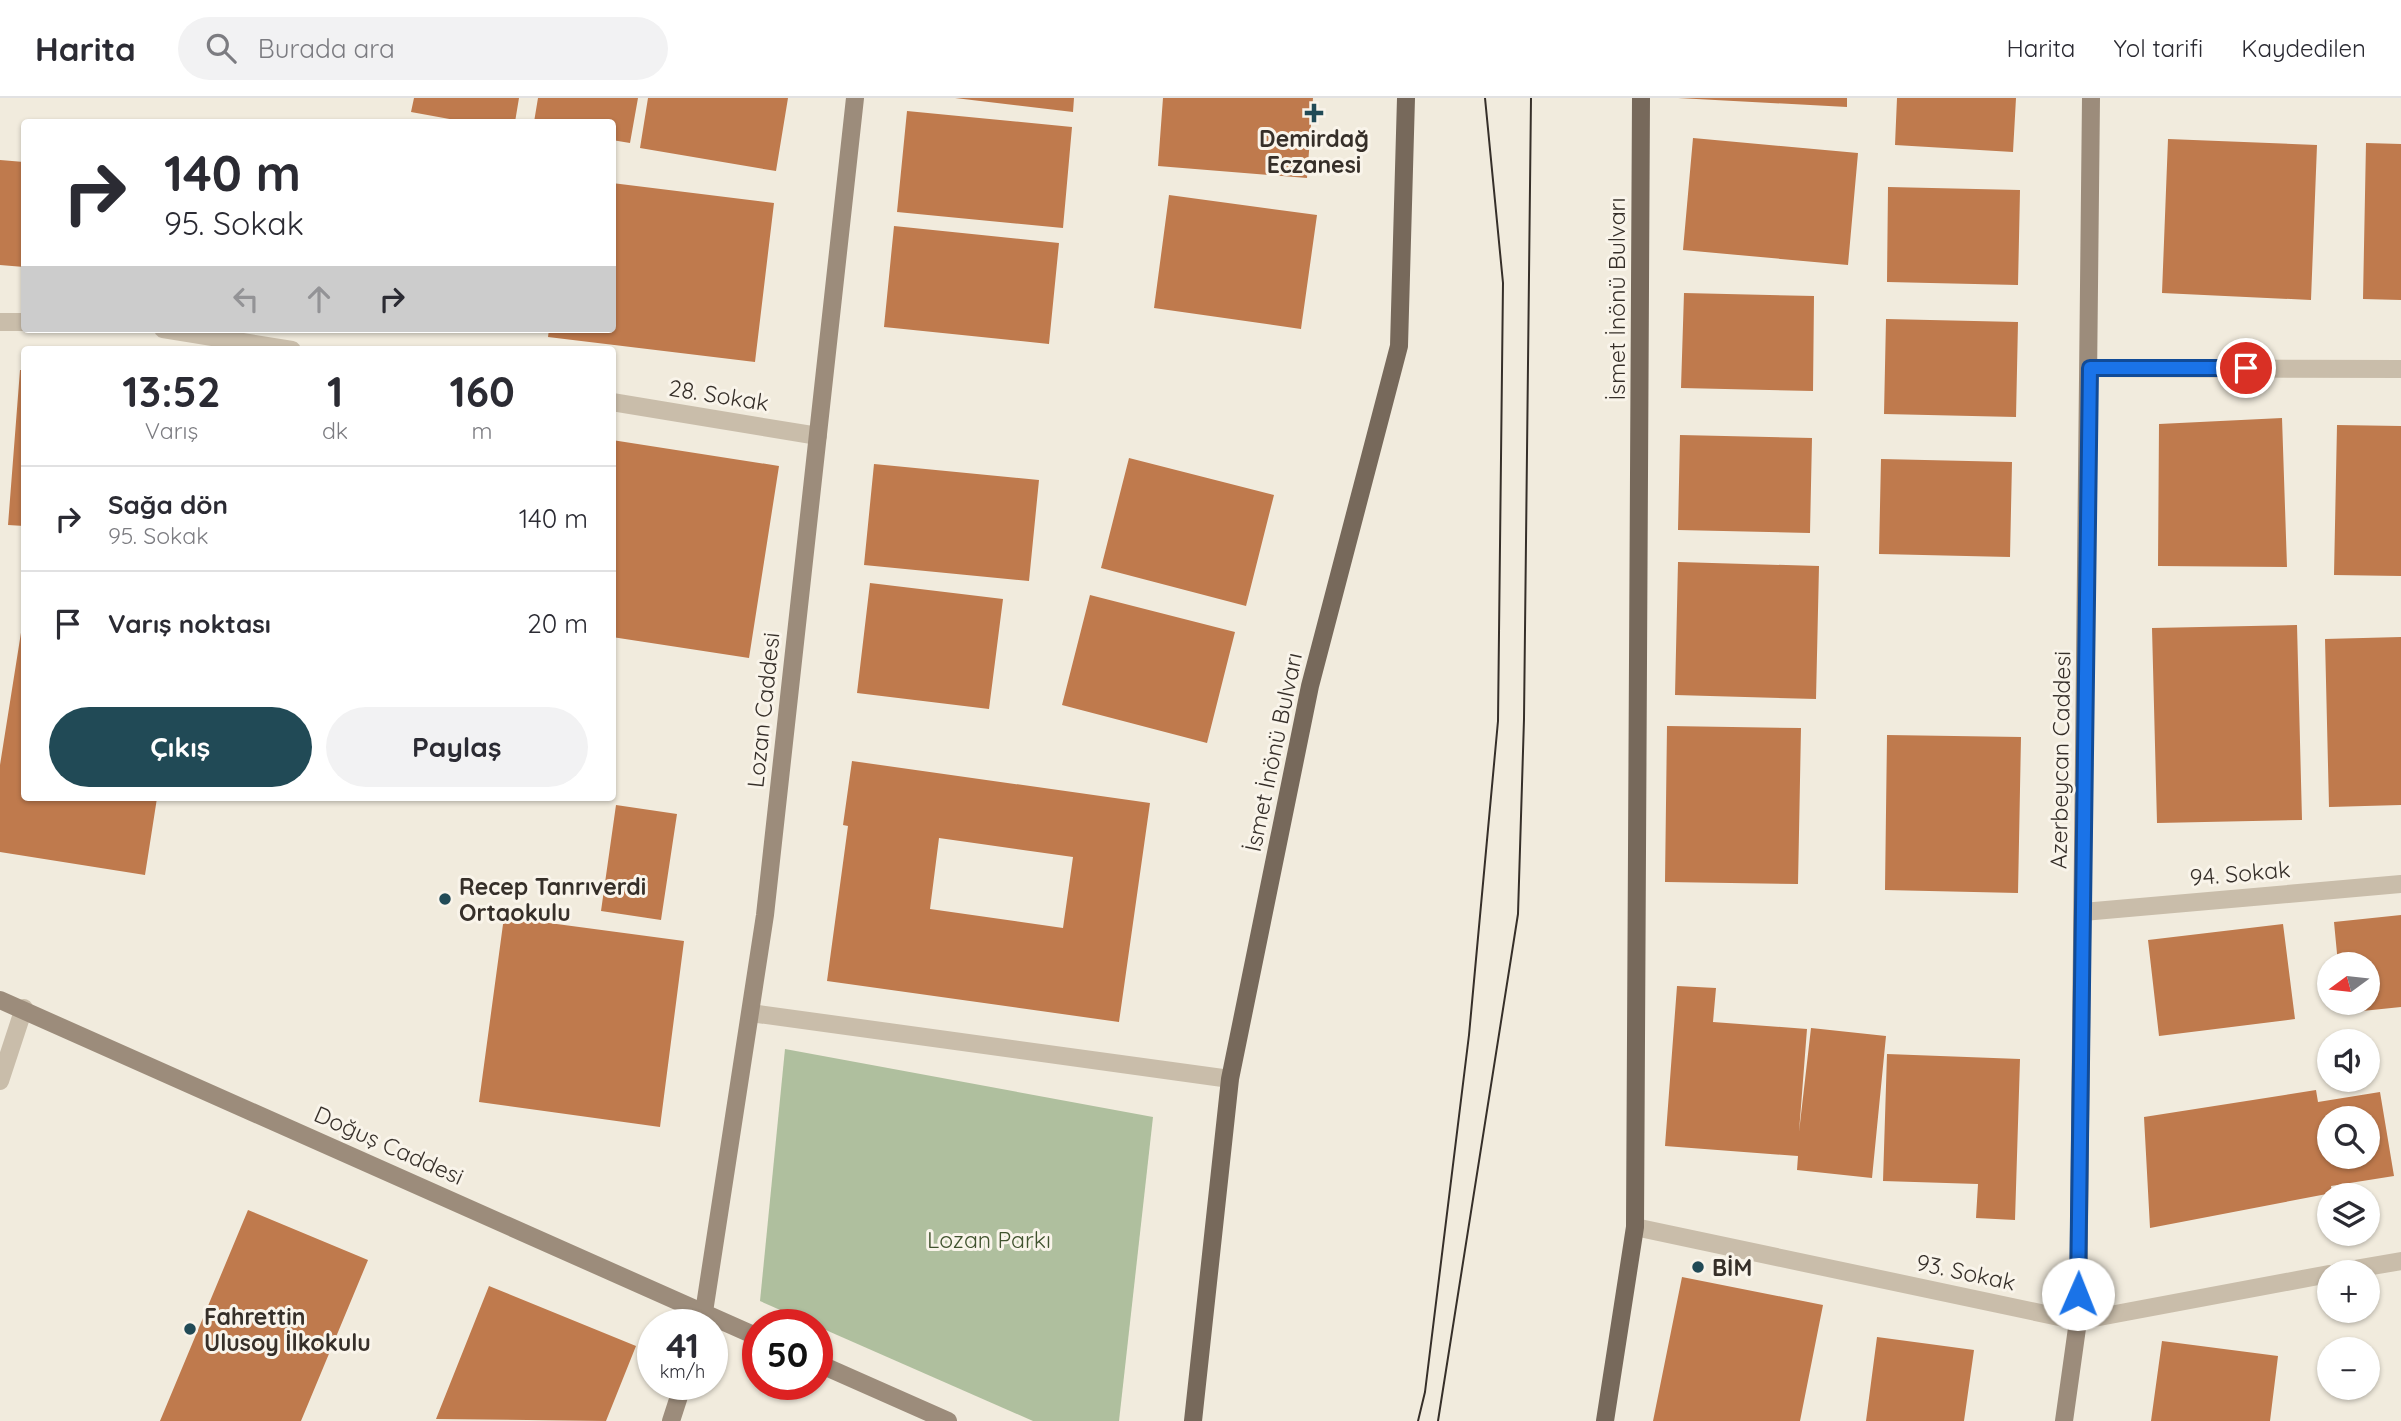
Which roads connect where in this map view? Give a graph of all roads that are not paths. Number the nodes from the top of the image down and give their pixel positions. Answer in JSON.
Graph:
{"nodes":[{"id":1,"x":855,"y":98,"type":"edge"},
{"id":2,"x":1406,"y":98,"type":"edge"},
{"id":3,"x":1641,"y":98,"type":"edge"},
{"id":4,"x":2091,"y":98,"type":"edge"},
{"id":5,"x":0,"y":322,"type":"edge"},
{"id":6,"x":21,"y":322,"type":"edge"},
{"id":7,"x":188,"y":333,"type":"edge"},
{"id":8,"x":267,"y":346,"type":"edge"},
{"id":9,"x":2090,"y":368,"type":"junction"},
{"id":10,"x":2401,"y":369,"type":"edge"},
{"id":11,"x":616,"y":403,"type":"edge"},
{"id":12,"x":818,"y":436,"type":"junction"},
{"id":13,"x":2401,"y":884,"type":"edge"},
{"id":14,"x":2083,"y":912,"type":"junction"},
{"id":15,"x":0,"y":1000,"type":"edge"},
{"id":16,"x":24,"y":1008,"type":"junction"},
{"id":17,"x":751,"y":1013,"type":"junction"},
{"id":18,"x":1230,"y":1079,"type":"junction"},
{"id":19,"x":0,"y":1081,"type":"edge"},
{"id":20,"x":1636,"y":1227,"type":"junction"},
{"id":21,"x":2401,"y":1261,"type":"edge"},
{"id":22,"x":2380,"y":1265,"type":"edge"},
{"id":23,"x":2317,"y":1276,"type":"edge"},
{"id":24,"x":682,"y":1309,"type":"edge"},
{"id":25,"x":706,"y":1309,"type":"edge"},
{"id":26,"x":2078,"y":1321,"type":"junction"},
{"id":27,"x":833,"y":1370,"type":"edge"},
{"id":28,"x":678,"y":1400,"type":"edge"},
{"id":29,"x":671,"y":1421,"type":"edge"},
{"id":30,"x":948,"y":1421,"type":"edge"},
{"id":31,"x":1193,"y":1421,"type":"edge"},
{"id":32,"x":1605,"y":1421,"type":"edge"},
{"id":33,"x":2064,"y":1421,"type":"edge"}],
"edges":[{"from":1,"to":12,"type":"main road","name":"Lozan Caddesi"},
{"from":2,"to":18,"type":"main road","name":"İsmet İnönü Bulvarı"},
{"from":3,"to":20,"type":"main road","name":"İsmet İnönü Bulvarı"},
{"from":4,"to":9,"type":"main road","name":"Azerbeycan Caddesi"},
{"from":5,"to":6,"type":"street"},
{"from":7,"to":8,"type":"street"},
{"from":9,"to":10,"type":"street"},
{"from":9,"to":14,"type":"main road","name":"Azerbeycan Caddesi"},
{"from":11,"to":12,"type":"street","name":"28. Sokak"},
{"from":12,"to":17,"type":"main road","name":"Lozan Caddesi"},
{"from":13,"to":14,"type":"street","name":"94. Sokak"},
{"from":14,"to":26,"type":"main road","name":"Azerbeycan Caddesi"},
{"from":15,"to":16,"type":"main road","name":"Doğuş Caddesi"},
{"from":16,"to":19,"type":"street"},
{"from":16,"to":24,"type":"main road","name":"Doğuş Caddesi"},
{"from":17,"to":18,"type":"street"},
{"from":17,"to":25,"type":"main road","name":"Lozan Caddesi"},
{"from":18,"to":31,"type":"main road","name":"İsmet İnönü Bulvarı"},
{"from":20,"to":26,"type":"street","name":"93. Sokak"},
{"from":20,"to":32,"type":"main road","name":"İsmet İnönü Bulvarı"},
{"from":21,"to":22,"type":"street"},
{"from":23,"to":26,"type":"street","name":"93. Sokak"},
{"from":26,"to":33,"type":"main road","name":"Azerbeycan Caddesi"},
{"from":27,"to":30,"type":"main road"},
{"from":28,"to":29,"type":"main road"}]}
